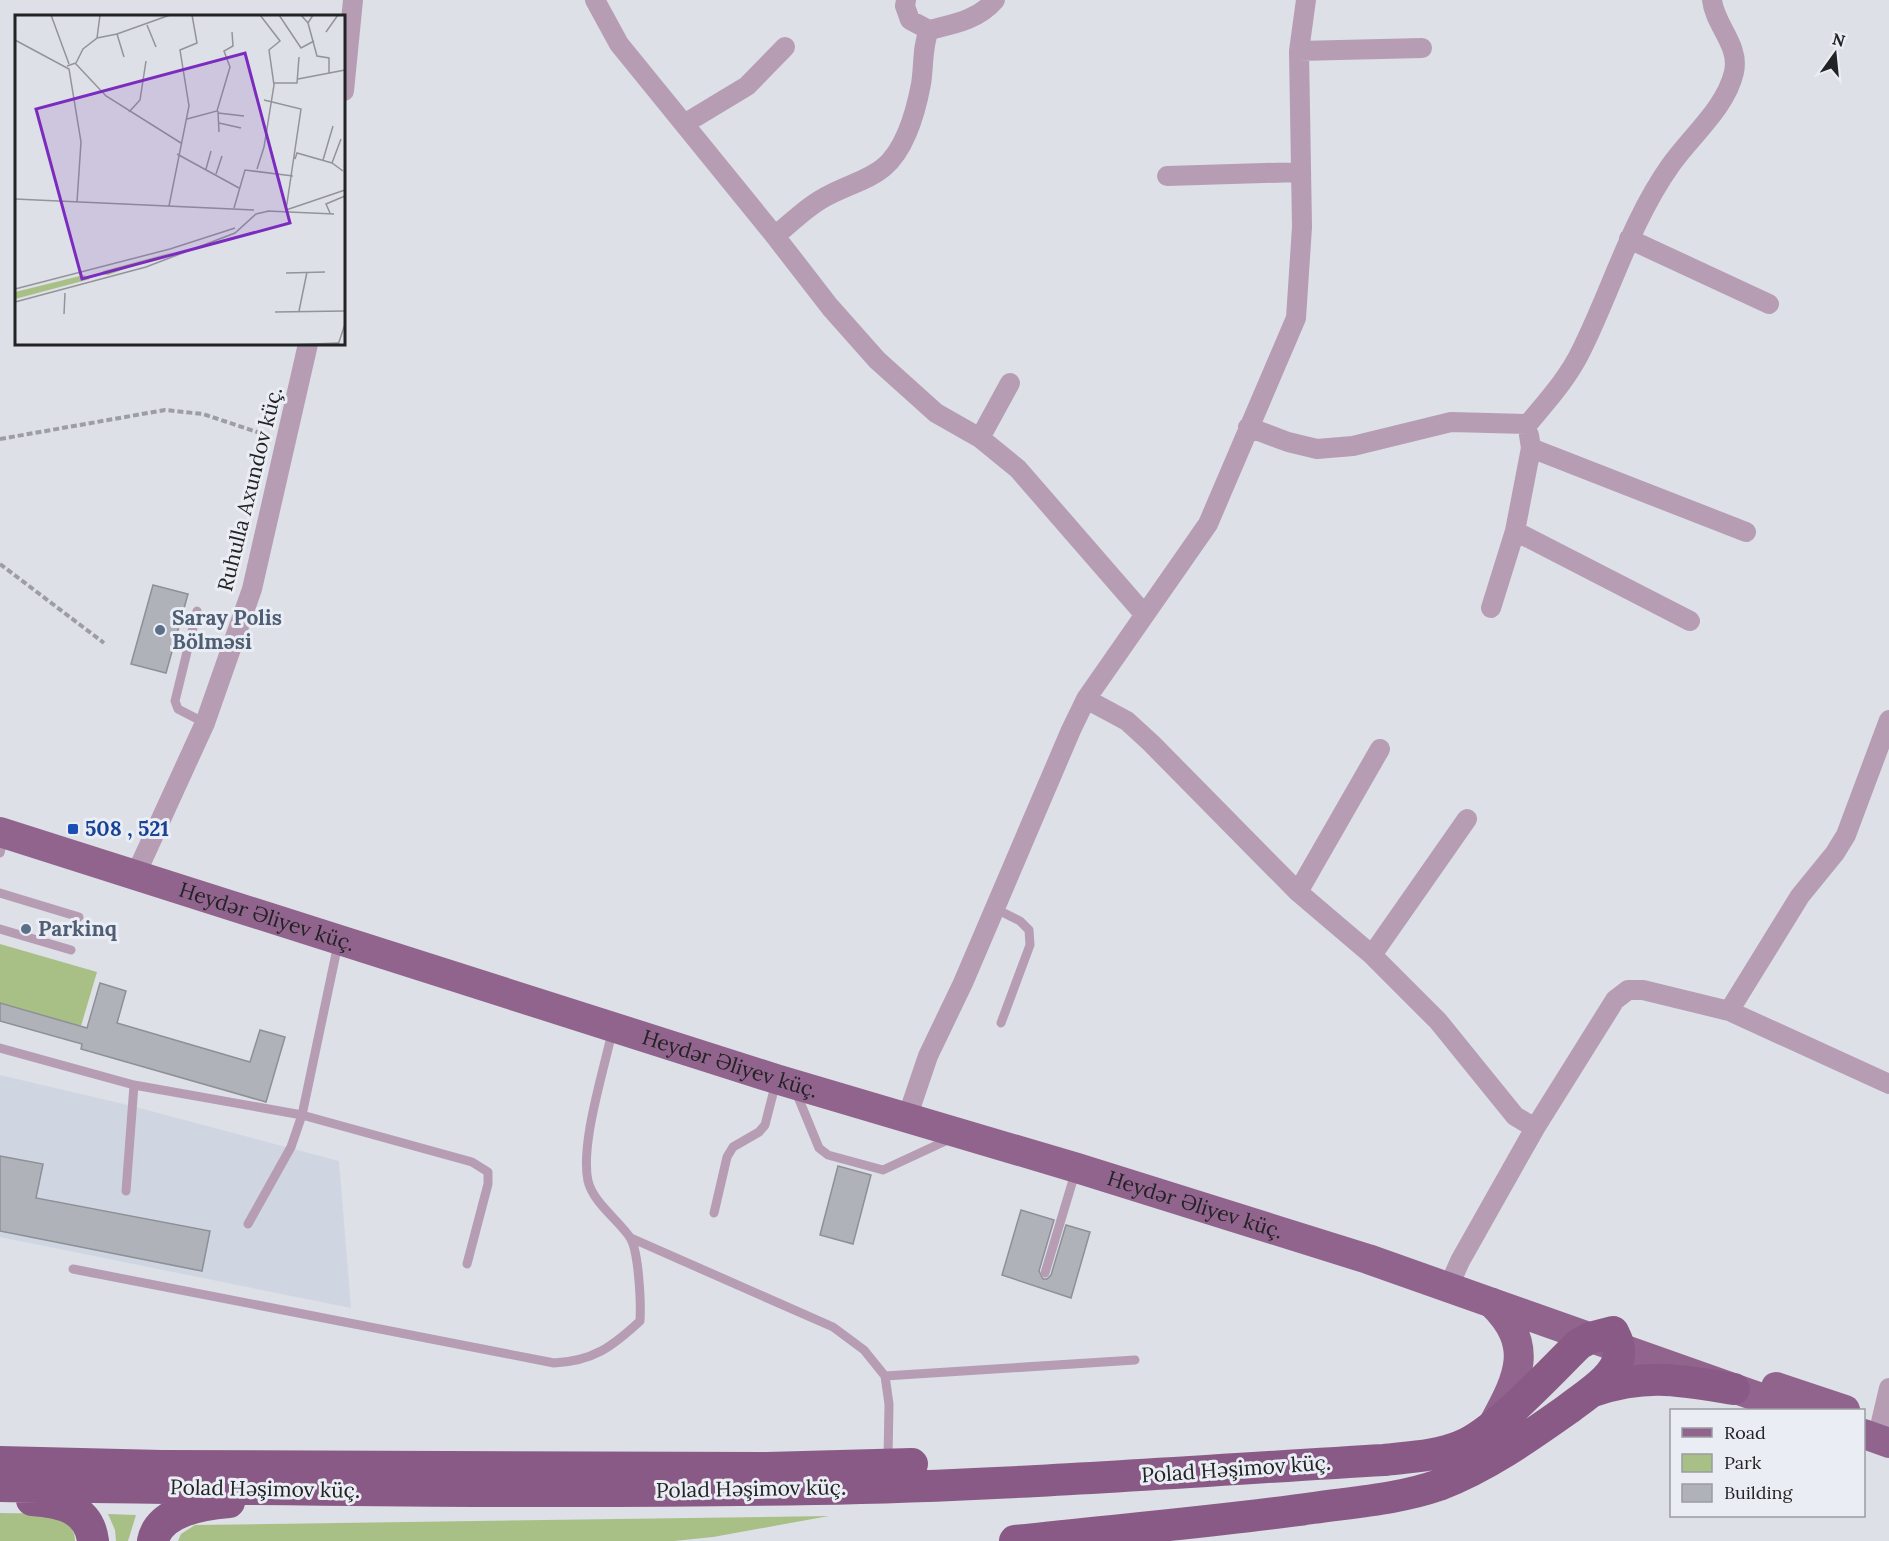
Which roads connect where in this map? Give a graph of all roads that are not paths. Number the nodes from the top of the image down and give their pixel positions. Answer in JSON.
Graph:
{"nodes":[{"id":1,"x":353,"y":0,"type":"edge"},
{"id":2,"x":595,"y":0,"type":"edge"},
{"id":3,"x":906,"y":0,"type":"edge"},
{"id":4,"x":995,"y":0,"type":"edge"},
{"id":5,"x":1306,"y":0,"type":"edge"},
{"id":6,"x":1712,"y":0,"type":"edge"},
{"id":7,"x":929,"y":30,"type":"junction"},
{"id":8,"x":785,"y":47,"type":"dead end"},
{"id":9,"x":1422,"y":48,"type":"dead end"},
{"id":10,"x":1299,"y":51,"type":"junction"},
{"id":11,"x":345,"y":81,"type":"edge"},
{"id":12,"x":684,"y":124,"type":"junction"},
{"id":13,"x":1301,"y":172,"type":"junction"},
{"id":14,"x":1167,"y":176,"type":"dead end"},
{"id":15,"x":775,"y":236,"type":"junction"},
{"id":16,"x":1629,"y":239,"type":"junction"},
{"id":17,"x":1769,"y":304,"type":"dead end"},
{"id":18,"x":308,"y":345,"type":"edge"},
{"id":19,"x":1010,"y":383,"type":"dead end"},
{"id":20,"x":1528,"y":424,"type":"junction"},
{"id":21,"x":1248,"y":427,"type":"junction"},
{"id":22,"x":980,"y":438,"type":"junction"},
{"id":23,"x":1531,"y":448,"type":"junction"},
{"id":24,"x":1515,"y":531,"type":"junction"},
{"id":25,"x":1746,"y":532,"type":"dead end"},
{"id":26,"x":1491,"y":608,"type":"dead end"},
{"id":27,"x":197,"y":611,"type":"dead end"},
{"id":28,"x":1144,"y":614,"type":"junction"},
{"id":29,"x":1690,"y":621,"type":"dead end"},
{"id":30,"x":1086,"y":699,"type":"junction"},
{"id":31,"x":1889,"y":720,"type":"edge"},
{"id":32,"x":205,"y":723,"type":"junction"},
{"id":33,"x":1380,"y":749,"type":"dead end"},
{"id":34,"x":1467,"y":819,"type":"dead end"},
{"id":35,"x":2,"y":840,"type":"edge"},
{"id":36,"x":135,"y":876,"type":"junction"},
{"id":37,"x":1298,"y":892,"type":"junction"},
{"id":38,"x":0,"y":893,"type":"edge"},
{"id":39,"x":994,"y":908,"type":"junction"},
{"id":40,"x":79,"y":917,"type":"dead end"},
{"id":41,"x":0,"y":929,"type":"edge"},
{"id":42,"x":339,"y":941,"type":"junction"},
{"id":43,"x":71,"y":950,"type":"dead end"},
{"id":44,"x":1372,"y":955,"type":"junction"},
{"id":45,"x":1729,"y":1011,"type":"junction"},
{"id":46,"x":1001,"y":1023,"type":"dead end"},
{"id":47,"x":613,"y":1028,"type":"junction"},
{"id":48,"x":0,"y":1048,"type":"edge"},
{"id":49,"x":784,"y":1082,"type":"junction"},
{"id":50,"x":1889,"y":1084,"type":"edge"},
{"id":51,"x":134,"y":1085,"type":"junction"},
{"id":52,"x":302,"y":1114,"type":"junction"},
{"id":53,"x":906,"y":1118,"type":"junction"},
{"id":54,"x":1535,"y":1128,"type":"junction"},
{"id":55,"x":960,"y":1134,"type":"junction"},
{"id":56,"x":1077,"y":1168,"type":"junction"},
{"id":57,"x":126,"y":1191,"type":"dead end"},
{"id":58,"x":714,"y":1213,"type":"dead end"},
{"id":59,"x":248,"y":1224,"type":"dead end"},
{"id":60,"x":631,"y":1238,"type":"junction"},
{"id":61,"x":467,"y":1264,"type":"dead end"},
{"id":62,"x":72,"y":1269,"type":"dead end"},
{"id":63,"x":1045,"y":1273,"type":"dead end"},
{"id":64,"x":1456,"y":1289,"type":"junction"},
{"id":65,"x":1492,"y":1303,"type":"junction"},
{"id":66,"x":1614,"y":1332,"type":"junction"},
{"id":67,"x":1135,"y":1360,"type":"dead end"},
{"id":68,"x":885,"y":1376,"type":"junction"},
{"id":69,"x":1889,"y":1388,"type":"edge"},
{"id":70,"x":1734,"y":1389,"type":"junction"},
{"id":71,"x":1592,"y":1391,"type":"junction"},
{"id":72,"x":1792,"y":1409,"type":"edge"},
{"id":73,"x":1842,"y":1409,"type":"edge"},
{"id":74,"x":1493,"y":1425,"type":"junction"},
{"id":75,"x":1879,"y":1427,"type":"edge"},
{"id":76,"x":0,"y":1462,"type":"edge"},
{"id":77,"x":888,"y":1465,"type":"junction"},
{"id":78,"x":1279,"y":1466,"type":"junction"},
{"id":79,"x":0,"y":1486,"type":"edge"},
{"id":80,"x":395,"y":1491,"type":"junction"},
{"id":81,"x":1399,"y":1496,"type":"junction"},
{"id":82,"x":0,"y":1498,"type":"edge"},
{"id":83,"x":93,"y":1541,"type":"edge"},
{"id":84,"x":153,"y":1541,"type":"edge"},
{"id":85,"x":1014,"y":1541,"type":"edge"},
{"id":86,"x":1217,"y":1541,"type":"edge"}],
"edges":[{"from":1,"to":11,"type":"street"},
{"from":2,"to":12,"type":"street"},
{"from":3,"to":7,"type":"street"},
{"from":4,"to":7,"type":"street"},
{"from":5,"to":10,"type":"street"},
{"from":6,"to":16,"type":"street"},
{"from":7,"to":15,"type":"street"},
{"from":8,"to":12,"type":"street"},
{"from":9,"to":10,"type":"street"},
{"from":10,"to":13,"type":"street"},
{"from":12,"to":15,"type":"street"},
{"from":13,"to":14,"type":"street"},
{"from":13,"to":21,"type":"street"},
{"from":15,"to":22,"type":"street"},
{"from":16,"to":17,"type":"street"},
{"from":16,"to":20,"type":"street"},
{"from":18,"to":32,"type":"street","name":"Ruhulla Axundov küç."},
{"from":19,"to":22,"type":"street"},
{"from":20,"to":21,"type":"street"},
{"from":20,"to":23,"type":"street"},
{"from":21,"to":28,"type":"street"},
{"from":22,"to":28,"type":"street"},
{"from":23,"to":24,"type":"street"},
{"from":23,"to":25,"type":"street"},
{"from":24,"to":26,"type":"street"},
{"from":24,"to":29,"type":"street"},
{"from":27,"to":32,"type":"lane"},
{"from":28,"to":30,"type":"street"},
{"from":30,"to":37,"type":"street"},
{"from":30,"to":39,"type":"street"},
{"from":31,"to":45,"type":"street"},
{"from":32,"to":36,"type":"street","name":"Ruhulla Axundov küç."},
{"from":33,"to":37,"type":"street"},
{"from":34,"to":44,"type":"street"},
{"from":35,"to":36,"type":"main road","name":"Heydər Əliyev küç."},
{"from":36,"to":42,"type":"main road","name":"Heydər Əliyev küç."},
{"from":37,"to":44,"type":"street"},
{"from":38,"to":40,"type":"lane"},
{"from":39,"to":46,"type":"lane"},
{"from":39,"to":53,"type":"street"},
{"from":41,"to":43,"type":"lane"},
{"from":42,"to":47,"type":"main road","name":"Heydər Əliyev küç."},
{"from":42,"to":52,"type":"lane"},
{"from":44,"to":54,"type":"street"},
{"from":45,"to":50,"type":"street"},
{"from":45,"to":54,"type":"street"},
{"from":47,"to":49,"type":"main road","name":"Heydər Əliyev küç."},
{"from":47,"to":60,"type":"lane"},
{"from":48,"to":51,"type":"lane"},
{"from":49,"to":53,"type":"main road","name":"Heydər Əliyev küç."},
{"from":49,"to":55,"type":"lane"},
{"from":49,"to":58,"type":"lane"},
{"from":51,"to":52,"type":"lane"},
{"from":51,"to":57,"type":"lane"},
{"from":52,"to":59,"type":"lane"},
{"from":52,"to":61,"type":"lane"},
{"from":53,"to":55,"type":"main road","name":"Heydər Əliyev küç."},
{"from":54,"to":64,"type":"street"},
{"from":55,"to":56,"type":"main road","name":"Heydər Əliyev küç."},
{"from":56,"to":63,"type":"lane"},
{"from":56,"to":64,"type":"main road","name":"Heydər Əliyev küç."},
{"from":60,"to":62,"type":"lane"},
{"from":60,"to":68,"type":"lane"},
{"from":64,"to":65,"type":"main road"},
{"from":64,"to":66,"type":"main road"},
{"from":65,"to":70,"type":"main road"},
{"from":65,"to":74,"type":"main road"},
{"from":66,"to":71,"type":"highway"},
{"from":66,"to":73,"type":"main road"},
{"from":66,"to":74,"type":"highway","name":"Polad Həşimov küç."},
{"from":67,"to":68,"type":"lane"},
{"from":68,"to":77,"type":"lane"},
{"from":69,"to":75,"type":"street"},
{"from":70,"to":71,"type":"highway"},
{"from":70,"to":72,"type":"main road"},
{"from":71,"to":81,"type":"highway","name":"Polad Həşimov küç."},
{"from":74,"to":78,"type":"highway","name":"Polad Həşimov küç."},
{"from":76,"to":77,"type":"highway"},
{"from":77,"to":78,"type":"highway"},
{"from":78,"to":80,"type":"highway","name":"Polad Həşimov küç."},
{"from":79,"to":80,"type":"highway","name":"Polad Həşimov küç."},
{"from":80,"to":84,"type":"highway"},
{"from":81,"to":85,"type":"highway","name":"Polad Həşimov küç."},
{"from":81,"to":86,"type":"highway"},
{"from":82,"to":83,"type":"highway"}]}
